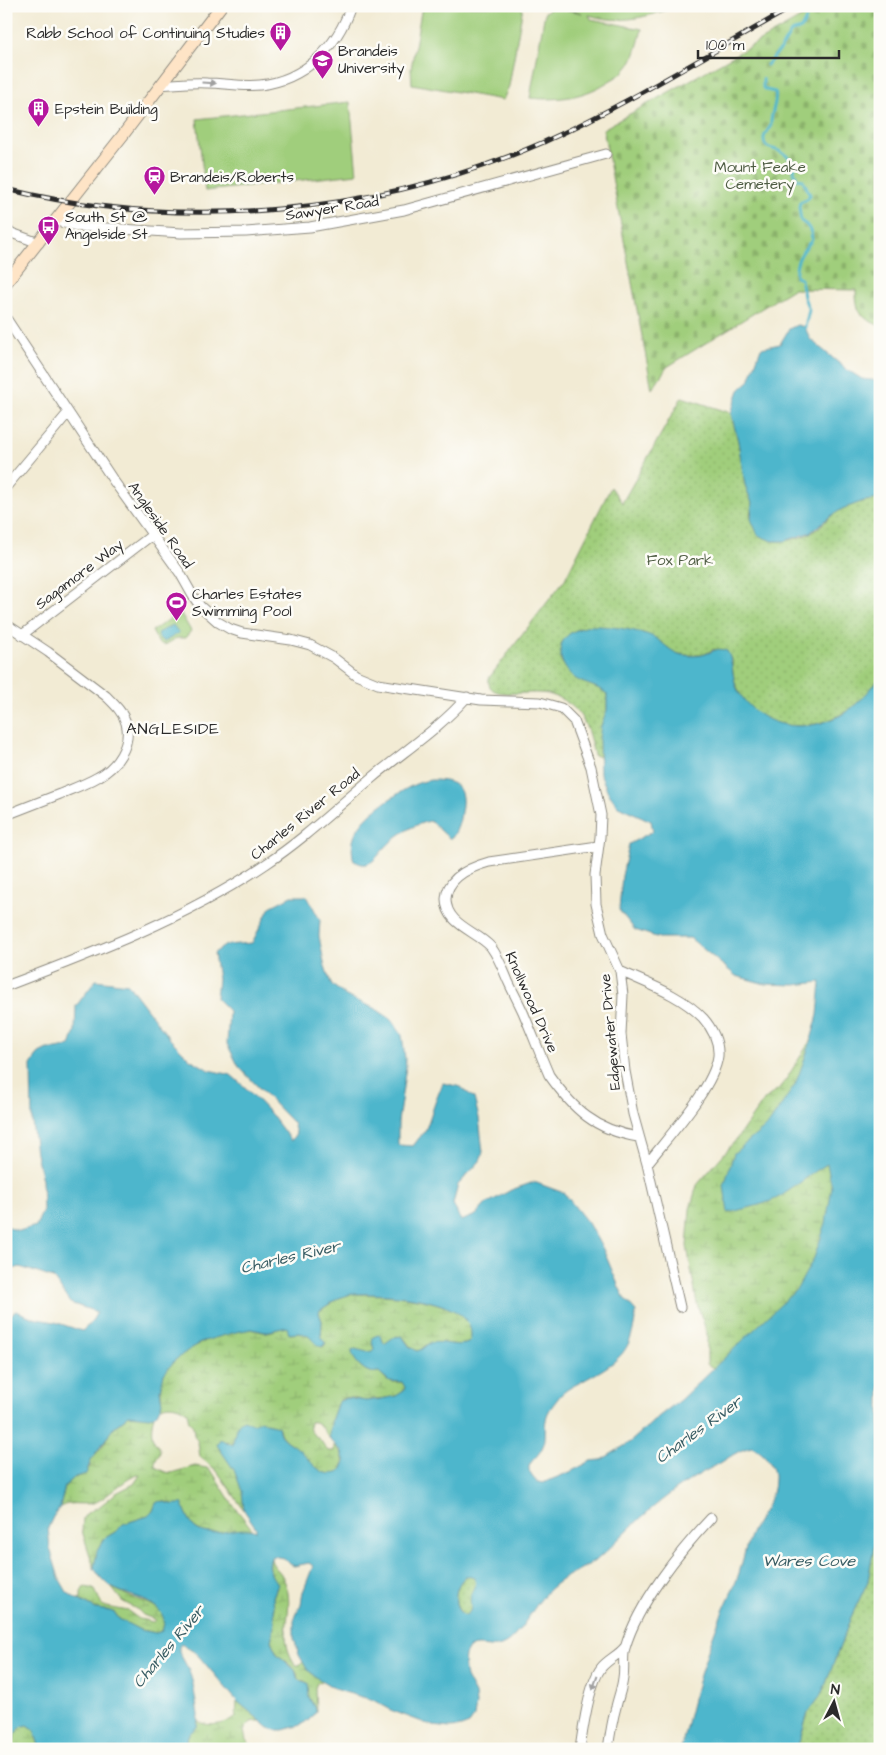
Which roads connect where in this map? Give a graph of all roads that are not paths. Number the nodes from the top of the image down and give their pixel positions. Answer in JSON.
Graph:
{"nodes":[{"id":1,"x":221,"y":6,"type":"edge"},
{"id":2,"x":351,"y":6,"type":"edge"},
{"id":3,"x":160,"y":85,"type":"junction"},
{"id":4,"x":606,"y":154,"type":"dead end"},
{"id":5,"x":56,"y":221,"type":"junction"},
{"id":6,"x":6,"y":231,"type":"edge"},
{"id":7,"x":39,"y":243,"type":"junction"},
{"id":8,"x":6,"y":283,"type":"edge"},
{"id":9,"x":6,"y":318,"type":"edge"},
{"id":10,"x":68,"y":413,"type":"junction"},
{"id":11,"x":6,"y":487,"type":"edge"},
{"id":12,"x":152,"y":535,"type":"junction"},
{"id":13,"x":6,"y":624,"type":"edge"},
{"id":14,"x":22,"y":635,"type":"junction"},
{"id":15,"x":467,"y":697,"type":"junction"},
{"id":16,"x":6,"y":815,"type":"edge"},
{"id":17,"x":598,"y":846,"type":"junction"},
{"id":18,"x":620,"y":971,"type":"junction"},
{"id":19,"x":6,"y":986,"type":"edge"},
{"id":20,"x":638,"y":1137,"type":"junction"},
{"id":21,"x":647,"y":1164,"type":"junction"},
{"id":22,"x":680,"y":1307,"type":"dead end"},
{"id":23,"x":711,"y":1518,"type":"dead end"},
{"id":24,"x":625,"y":1647,"type":"junction"},
{"id":25,"x":580,"y":1749,"type":"edge"},
{"id":26,"x":608,"y":1749,"type":"edge"}],
"edges":[{"from":1,"to":3,"type":"main road"},
{"from":3,"to":2,"type":"street","one_way":true},
{"from":3,"to":5,"type":"main road"},
{"from":4,"to":5,"type":"street","name":"Sawyer Road"},
{"from":5,"to":7,"type":"main road"},
{"from":6,"to":7,"type":"street"},
{"from":7,"to":8,"type":"main road"},
{"from":9,"to":10,"type":"street","name":"Angleside Road"},
{"from":10,"to":11,"type":"street"},
{"from":10,"to":12,"type":"street","name":"Angleside Road"},
{"from":12,"to":14,"type":"street","name":"Sagamore Way"},
{"from":12,"to":15,"type":"street","name":"Angleside Road"},
{"from":13,"to":14,"type":"street"},
{"from":14,"to":16,"type":"street"},
{"from":15,"to":17,"type":"street","name":"Edgewater Drive"},
{"from":15,"to":19,"type":"street","name":"Charles River Road"},
{"from":17,"to":18,"type":"street","name":"Edgewater Drive"},
{"from":17,"to":20,"type":"street","name":"Knollwood Drive"},
{"from":18,"to":20,"type":"street","name":"Edgewater Drive"},
{"from":18,"to":21,"type":"street"},
{"from":20,"to":21,"type":"street","name":"Edgewater Drive"},
{"from":21,"to":22,"type":"street","name":"Edgewater Drive"},
{"from":23,"to":24,"type":"street"},
{"from":24,"to":25,"type":"street","one_way":true},
{"from":24,"to":26,"type":"street"}]}
